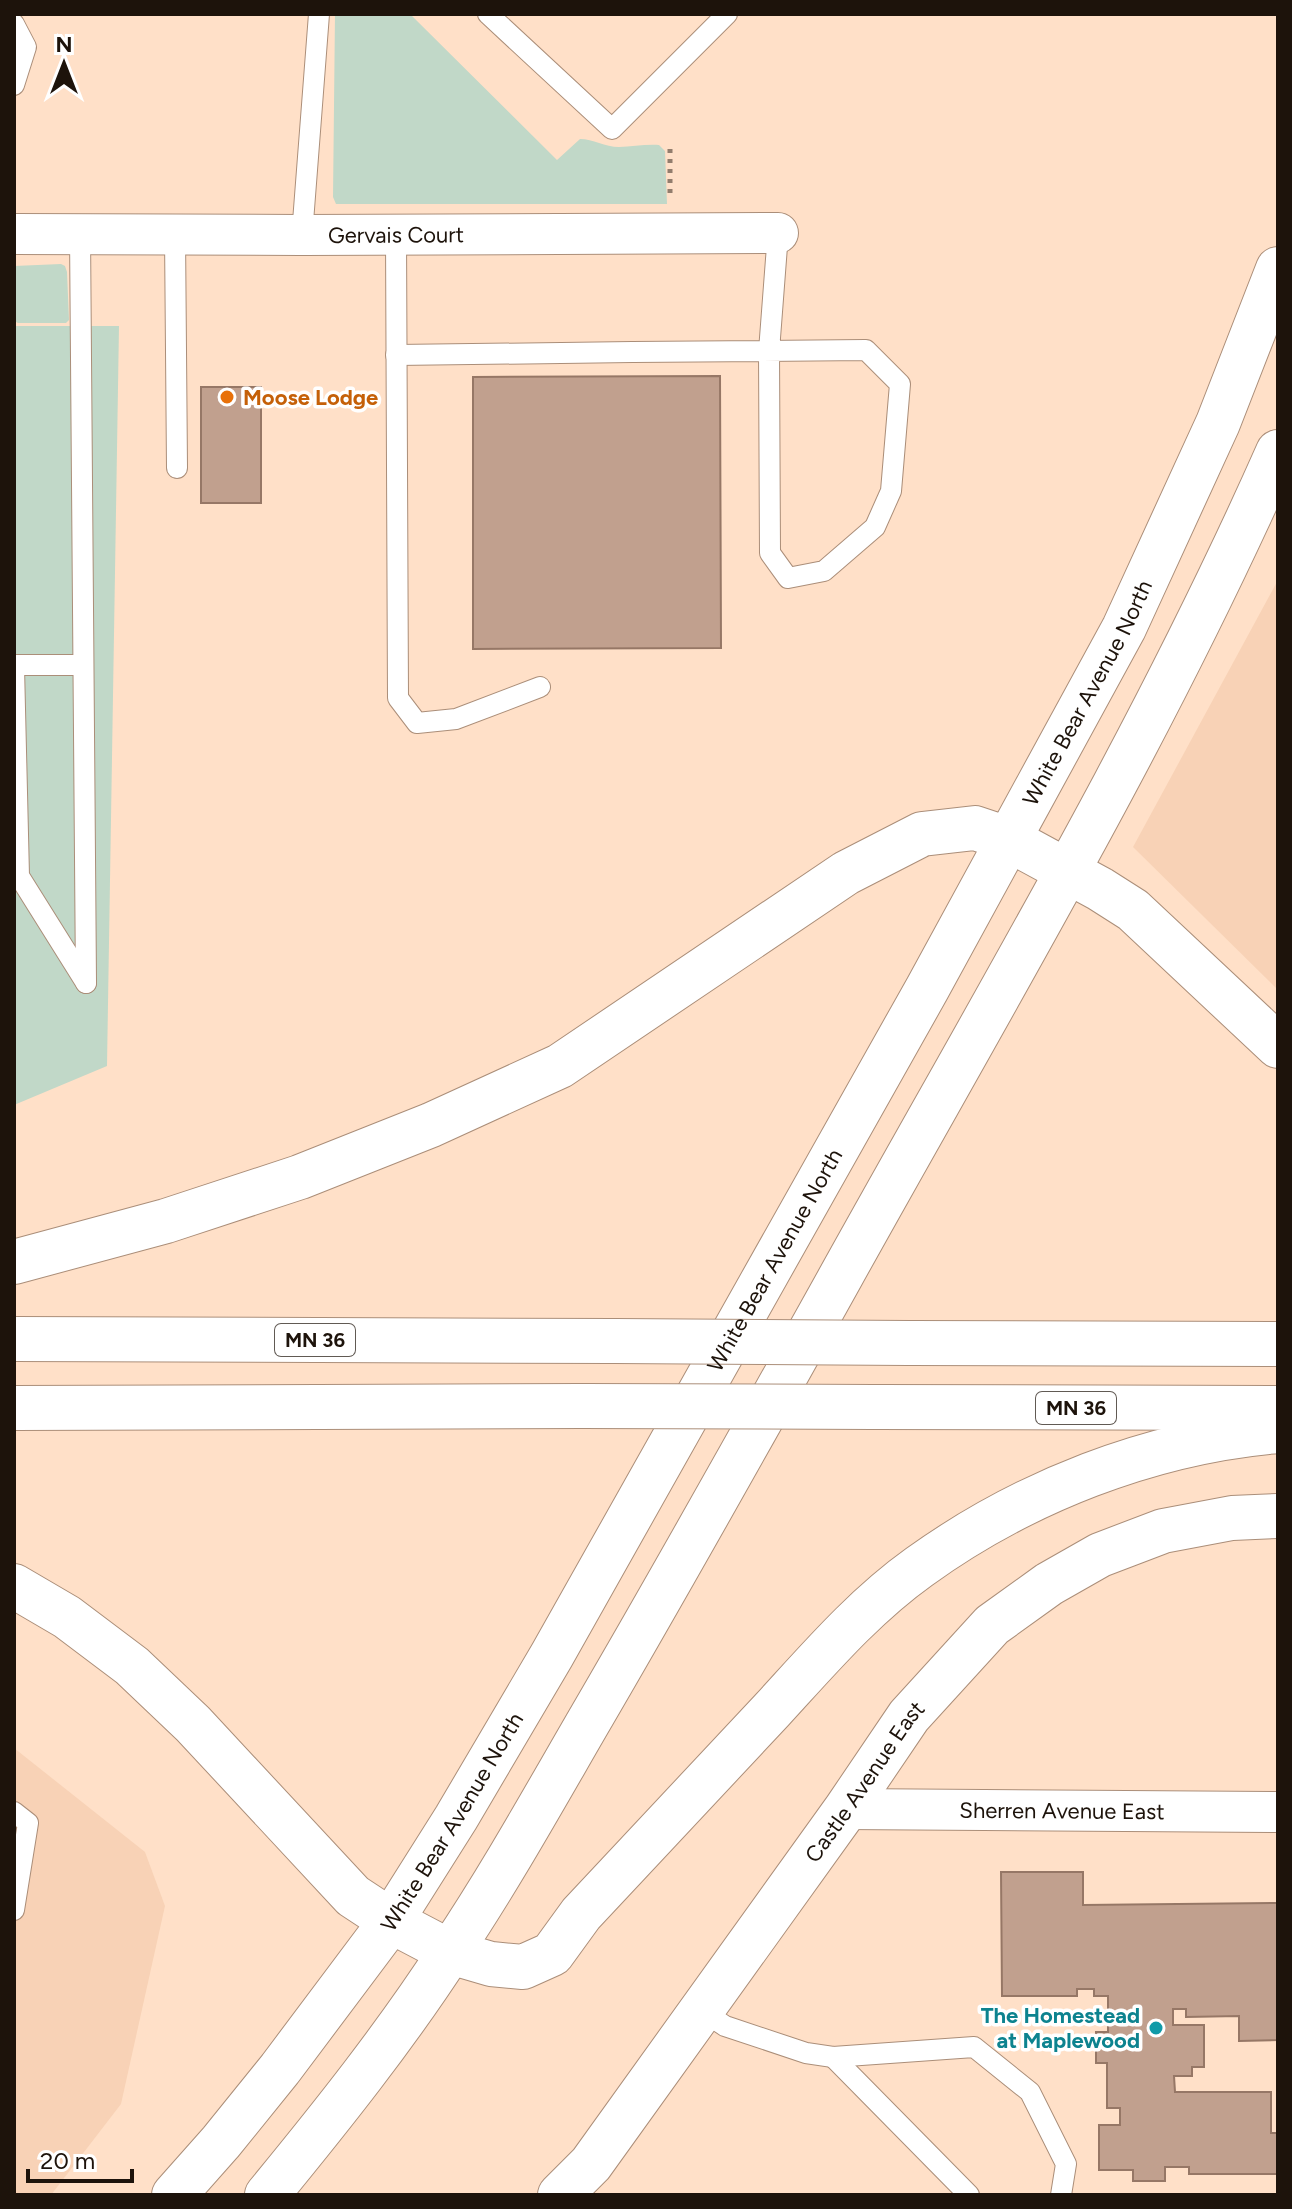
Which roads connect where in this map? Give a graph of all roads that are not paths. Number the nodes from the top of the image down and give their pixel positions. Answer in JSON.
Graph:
{"nodes":[{"id":1,"x":319,"y":14,"type":"edge"},
{"id":2,"x":488,"y":14,"type":"edge"},
{"id":3,"x":727,"y":14,"type":"edge"},
{"id":4,"x":14,"y":24,"type":"edge"},
{"id":5,"x":14,"y":85,"type":"edge"},
{"id":6,"x":80,"y":233,"type":"junction"},
{"id":7,"x":778,"y":233,"type":"joint"},
{"id":8,"x":14,"y":234,"type":"edge"},
{"id":9,"x":175,"y":234,"type":"junction"},
{"id":10,"x":302,"y":235,"type":"junction"},
{"id":11,"x":396,"y":235,"type":"junction"},
{"id":12,"x":1278,"y":269,"type":"edge"},
{"id":13,"x":769,"y":351,"type":"junction"},
{"id":14,"x":396,"y":355,"type":"junction"},
{"id":15,"x":1278,"y":452,"type":"edge"},
{"id":16,"x":177,"y":468,"type":"dead end"},
{"id":17,"x":83,"y":665,"type":"junction"},
{"id":18,"x":14,"y":666,"type":"edge"},
{"id":19,"x":540,"y":687,"type":"dead end"},
{"id":20,"x":1008,"y":839,"type":"junction"},
{"id":21,"x":1068,"y":871,"type":"junction"},
{"id":22,"x":1278,"y":1046,"type":"edge"},
{"id":23,"x":14,"y":1262,"type":"edge"},
{"id":24,"x":14,"y":1339,"type":"edge"},
{"id":25,"x":1278,"y":1344,"type":"edge"},
{"id":26,"x":14,"y":1408,"type":"edge"},
{"id":27,"x":1278,"y":1408,"type":"edge"},
{"id":28,"x":1278,"y":1431,"type":"edge"},
{"id":29,"x":1278,"y":1516,"type":"edge"},
{"id":30,"x":14,"y":1586,"type":"edge"},
{"id":31,"x":846,"y":1809,"type":"junction"},
{"id":32,"x":14,"y":1812,"type":"edge"},
{"id":33,"x":1278,"y":1812,"type":"edge"},
{"id":34,"x":14,"y":1910,"type":"edge"},
{"id":35,"x":391,"y":1921,"type":"junction"},
{"id":36,"x":450,"y":1952,"type":"junction"},
{"id":37,"x":702,"y":2011,"type":"junction"},
{"id":38,"x":833,"y":2057,"type":"junction"},
{"id":39,"x":174,"y":2195,"type":"edge"},
{"id":40,"x":267,"y":2195,"type":"edge"},
{"id":41,"x":560,"y":2195,"type":"edge"},
{"id":42,"x":969,"y":2195,"type":"edge"},
{"id":43,"x":1061,"y":2195,"type":"edge"}],
"edges":[{"from":1,"to":10,"type":"lane"},
{"from":2,"to":3,"type":"lane"},
{"from":4,"to":5,"type":"lane"},
{"from":6,"to":8,"type":"street","name":"Gervais Court"},
{"from":6,"to":9,"type":"street","name":"Gervais Court"},
{"from":6,"to":17,"type":"lane"},
{"from":7,"to":11,"type":"street","name":"Gervais Court"},
{"from":7,"to":13,"type":"lane"},
{"from":9,"to":10,"type":"street","name":"Gervais Court"},
{"from":9,"to":16,"type":"lane"},
{"from":10,"to":11,"type":"street","name":"Gervais Court"},
{"from":11,"to":14,"type":"lane"},
{"from":12,"to":20,"type":"main road","name":"White Bear Avenue North"},
{"from":13,"to":13,"type":"lane"},
{"from":13,"to":14,"type":"lane"},
{"from":14,"to":19,"type":"lane"},
{"from":15,"to":21,"type":"main road"},
{"from":17,"to":18,"type":"lane"},
{"from":17,"to":18,"type":"lane"},
{"from":20,"to":21,"type":"main road"},
{"from":20,"to":23,"type":"main road"},
{"from":20,"to":35,"type":"main road","name":"White Bear Avenue North"},
{"from":21,"to":22,"type":"main road"},
{"from":21,"to":36,"type":"main road"},
{"from":24,"to":25,"type":"main road","number":"MN 36","bridge":true},
{"from":26,"to":27,"type":"main road","number":"MN 36","bridge":true},
{"from":28,"to":36,"type":"main road"},
{"from":29,"to":31,"type":"main road","name":"Castle Avenue East"},
{"from":30,"to":35,"type":"main road"},
{"from":31,"to":33,"type":"street","name":"Sherren Avenue East"},
{"from":31,"to":37,"type":"main road","name":"Castle Avenue East"},
{"from":32,"to":34,"type":"lane"},
{"from":35,"to":36,"type":"main road"},
{"from":35,"to":39,"type":"main road","name":"White Bear Avenue North"},
{"from":36,"to":40,"type":"main road"},
{"from":37,"to":38,"type":"lane"},
{"from":37,"to":41,"type":"main road","name":"Castle Avenue East"},
{"from":38,"to":42,"type":"lane"},
{"from":38,"to":43,"type":"lane"}]}
